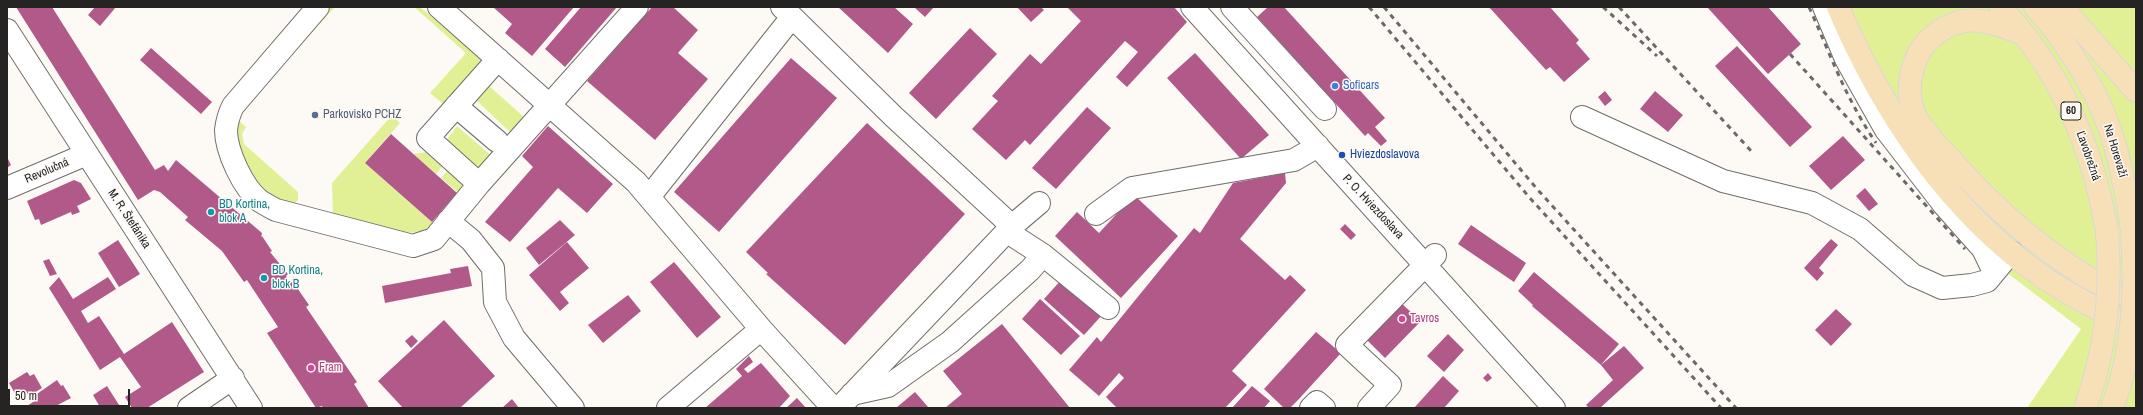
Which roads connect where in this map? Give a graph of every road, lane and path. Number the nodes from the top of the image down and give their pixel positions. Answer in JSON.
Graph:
{"nodes":[{"id":1,"x":318,"y":7,"type":"edge"},
{"id":2,"x":439,"y":7,"type":"edge"},
{"id":3,"x":637,"y":7,"type":"edge"},
{"id":4,"x":1192,"y":7,"type":"edge"},
{"id":5,"x":1232,"y":7,"type":"edge"},
{"id":6,"x":1824,"y":7,"type":"edge"},
{"id":7,"x":1838,"y":7,"type":"edge"},
{"id":8,"x":2000,"y":7,"type":"edge"},
{"id":9,"x":2035,"y":7,"type":"edge"},
{"id":10,"x":2062,"y":7,"type":"edge"},
{"id":11,"x":787,"y":12,"type":"edge"},
{"id":12,"x":7,"y":30,"type":"edge"},
{"id":13,"x":2023,"y":34,"type":"junction"},
{"id":14,"x":498,"y":59,"type":"junction"},
{"id":15,"x":2136,"y":91,"type":"edge"},
{"id":16,"x":550,"y":105,"type":"junction"},
{"id":17,"x":456,"y":106,"type":"junction"},
{"id":18,"x":1325,"y":110,"type":"dead end"},
{"id":19,"x":1582,"y":117,"type":"dead end"},
{"id":20,"x":497,"y":141,"type":"dead end"},
{"id":21,"x":1318,"y":146,"type":"junction"},
{"id":22,"x":87,"y":154,"type":"junction"},
{"id":23,"x":479,"y":184,"type":"junction"},
{"id":24,"x":7,"y":188,"type":"edge"},
{"id":25,"x":649,"y":197,"type":"junction"},
{"id":26,"x":1039,"y":203,"type":"dead end"},
{"id":27,"x":1096,"y":214,"type":"dead end"},
{"id":28,"x":448,"y":221,"type":"junction"},
{"id":29,"x":1009,"y":228,"type":"junction"},
{"id":30,"x":2011,"y":252,"type":"junction"},
{"id":31,"x":1042,"y":255,"type":"junction"},
{"id":32,"x":1430,"y":260,"type":"junction"},
{"id":33,"x":1994,"y":272,"type":"junction"},
{"id":34,"x":2136,"y":300,"type":"edge"},
{"id":35,"x":1108,"y":308,"type":"dead end"},
{"id":36,"x":2136,"y":328,"type":"edge"},
{"id":37,"x":761,"y":329,"type":"junction"},
{"id":38,"x":233,"y":378,"type":"junction"},
{"id":39,"x":845,"y":401,"type":"edge"},
{"id":40,"x":189,"y":408,"type":"edge"},
{"id":41,"x":251,"y":408,"type":"edge"},
{"id":42,"x":573,"y":408,"type":"edge"},
{"id":43,"x":668,"y":408,"type":"edge"},
{"id":44,"x":833,"y":408,"type":"edge"},
{"id":45,"x":1311,"y":408,"type":"edge"},
{"id":46,"x":1324,"y":408,"type":"edge"},
{"id":47,"x":1369,"y":408,"type":"edge"},
{"id":48,"x":1554,"y":408,"type":"edge"},
{"id":49,"x":2085,"y":408,"type":"edge"},
{"id":50,"x":2112,"y":408,"type":"edge"}],
"edges":[{"from":1,"to":28,"type":"street"},
{"from":2,"to":14,"type":"street"},
{"from":3,"to":16,"type":"street"},
{"from":4,"to":21,"type":"street","name":"P. O. Hviezdoslava"},
{"from":5,"to":18,"type":"street"},
{"from":6,"to":33,"type":"street"},
{"from":7,"to":30,"type":"main road"},
{"from":8,"to":13,"type":"main road","name":"Ľavobrežná","number":"60"},
{"from":9,"to":50,"type":"main road","name":"Na Horevaží","number":"60","bridge":true},
{"from":10,"to":15,"type":"main road"},
{"from":11,"to":25,"type":"street"},
{"from":11,"to":29,"type":"street"},
{"from":12,"to":22,"type":"street","name":"M. R. Štefánika"},
{"from":13,"to":34,"type":"main road"},
{"from":13,"to":49,"type":"main road","name":"Ľavobrežná","number":"60","bridge":true},
{"from":14,"to":16,"type":"street"},
{"from":14,"to":17,"type":"street"},
{"from":16,"to":23,"type":"street"},
{"from":16,"to":25,"type":"street"},
{"from":17,"to":20,"type":"street"},
{"from":17,"to":23,"type":"street"},
{"from":19,"to":33,"type":"street"},
{"from":21,"to":27,"type":"street"},
{"from":21,"to":32,"type":"street","name":"P. O. Hviezdoslava"},
{"from":22,"to":24,"type":"street","name":"Revolučná"},
{"from":22,"to":38,"type":"street","name":"M. R. Štefánika"},
{"from":23,"to":28,"type":"street"},
{"from":25,"to":37,"type":"street"},
{"from":26,"to":29,"type":"street"},
{"from":28,"to":42,"type":"street"},
{"from":29,"to":31,"type":"street"},
{"from":29,"to":39,"type":"street"},
{"from":30,"to":33,"type":"street"},
{"from":30,"to":36,"type":"main road"},
{"from":31,"to":35,"type":"street"},
{"from":31,"to":39,"type":"street"},
{"from":32,"to":47,"type":"street"},
{"from":32,"to":48,"type":"street","name":"P. O. Hviezdoslava"},
{"from":37,"to":43,"type":"street"},
{"from":37,"to":44,"type":"street"},
{"from":38,"to":40,"type":"street"},
{"from":38,"to":41,"type":"street","name":"M. R. Štefánika"},
{"from":45,"to":46,"type":"street"}]}
